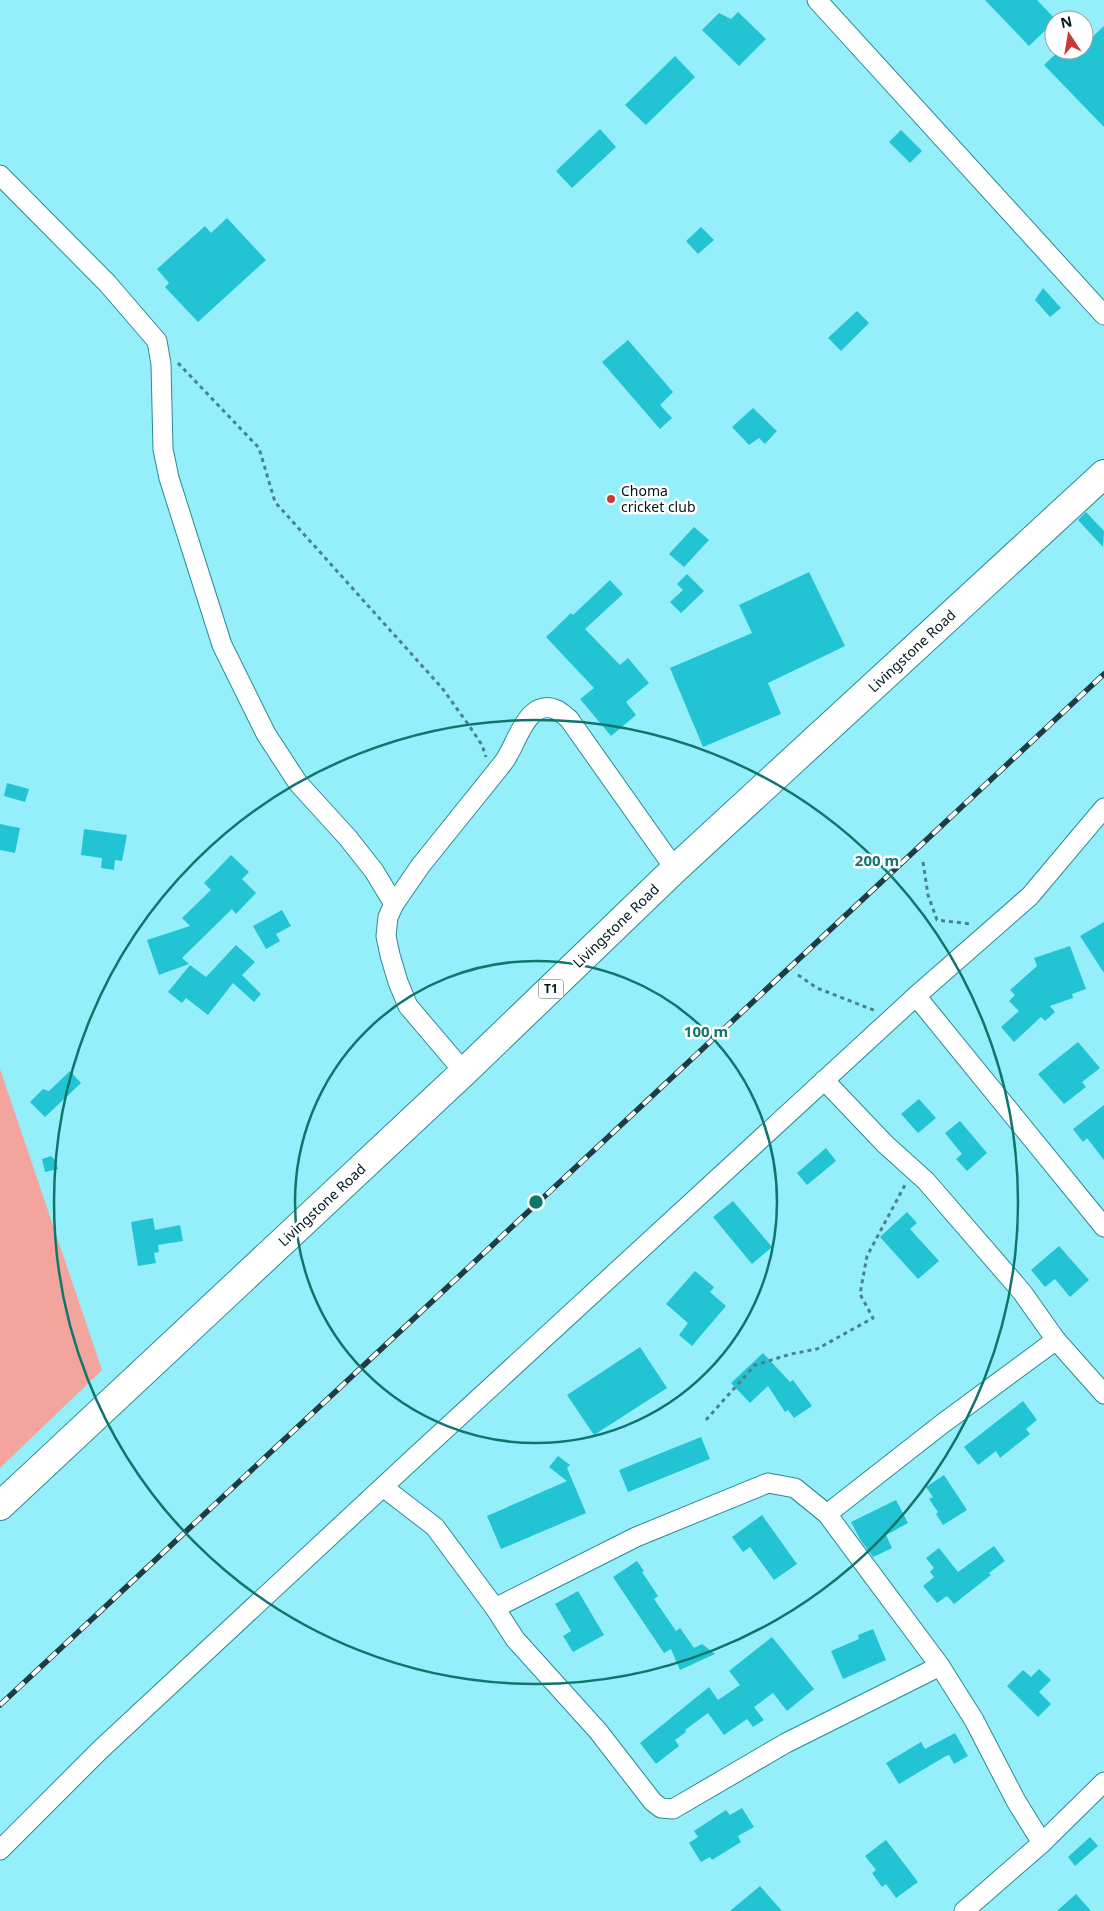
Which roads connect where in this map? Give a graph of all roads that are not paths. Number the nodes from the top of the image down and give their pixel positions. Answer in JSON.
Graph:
{"nodes":[{"id":1,"x":817,"y":0,"type":"edge"},
{"id":2,"x":0,"y":175,"type":"edge"},
{"id":3,"x":1104,"y":314,"type":"edge"},
{"id":4,"x":1104,"y":474,"type":"edge"},
{"id":5,"x":1104,"y":808,"type":"edge"},
{"id":6,"x":675,"y":869,"type":"junction"},
{"id":7,"x":394,"y":904,"type":"junction"},
{"id":8,"x":916,"y":996,"type":"junction"},
{"id":9,"x":464,"y":1072,"type":"junction"},
{"id":10,"x":824,"y":1080,"type":"junction"},
{"id":11,"x":1103,"y":1224,"type":"edge"},
{"id":12,"x":1056,"y":1340,"type":"junction"},
{"id":13,"x":1104,"y":1394,"type":"edge"},
{"id":14,"x":383,"y":1487,"type":"junction"},
{"id":15,"x":0,"y":1506,"type":"edge"},
{"id":16,"x":827,"y":1514,"type":"junction"},
{"id":17,"x":496,"y":1608,"type":"junction"},
{"id":18,"x":940,"y":1666,"type":"junction"},
{"id":19,"x":1104,"y":1782,"type":"edge"},
{"id":20,"x":1042,"y":1843,"type":"junction"},
{"id":21,"x":0,"y":1850,"type":"edge"},
{"id":22,"x":964,"y":1911,"type":"edge"}],
"edges":[{"from":1,"to":3,"type":"street"},
{"from":2,"to":7,"type":"street"},
{"from":4,"to":6,"type":"highway","name":"Livingstone Road","number":"T1"},
{"from":5,"to":8,"type":"street"},
{"from":6,"to":7,"type":"street"},
{"from":6,"to":9,"type":"highway","name":"Livingstone Road","number":"T1"},
{"from":7,"to":9,"type":"street"},
{"from":8,"to":10,"type":"street"},
{"from":8,"to":11,"type":"street"},
{"from":9,"to":15,"type":"highway","name":"Livingstone Road","number":"T1"},
{"from":10,"to":12,"type":"street"},
{"from":10,"to":14,"type":"street"},
{"from":12,"to":13,"type":"street"},
{"from":12,"to":16,"type":"street"},
{"from":14,"to":17,"type":"street"},
{"from":14,"to":21,"type":"street"},
{"from":16,"to":17,"type":"street"},
{"from":16,"to":18,"type":"street"},
{"from":17,"to":18,"type":"street"},
{"from":18,"to":20,"type":"street"},
{"from":19,"to":20,"type":"street"},
{"from":20,"to":22,"type":"street"}]}
